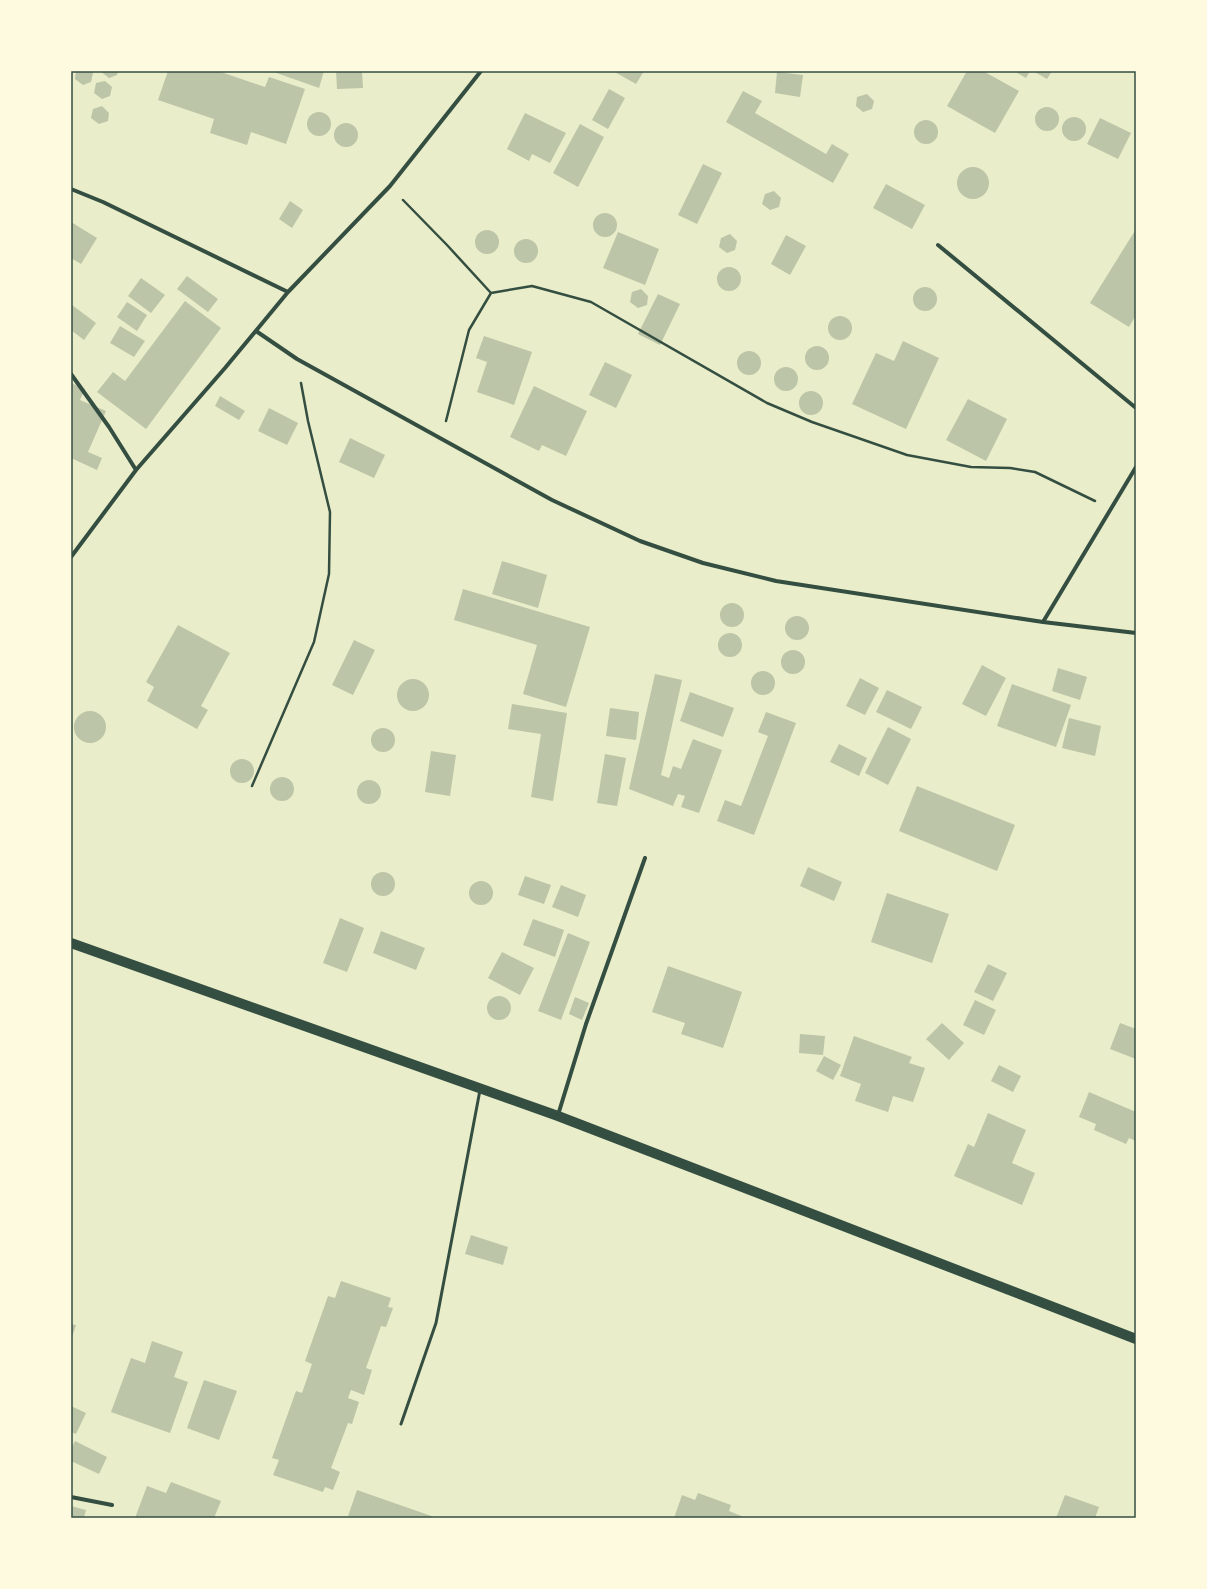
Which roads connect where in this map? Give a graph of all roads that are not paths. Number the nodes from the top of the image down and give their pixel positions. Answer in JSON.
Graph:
{"nodes":[{"id":1,"x":481,"y":71,"type":"edge"},
{"id":2,"x":71,"y":189,"type":"edge"},
{"id":3,"x":938,"y":245,"type":"dead end"},
{"id":4,"x":288,"y":292,"type":"junction"},
{"id":5,"x":256,"y":330,"type":"junction"},
{"id":6,"x":71,"y":374,"type":"edge"},
{"id":7,"x":1136,"y":408,"type":"edge"},
{"id":8,"x":1136,"y":467,"type":"edge"},
{"id":9,"x":136,"y":470,"type":"junction"},
{"id":10,"x":71,"y":557,"type":"edge"},
{"id":11,"x":1043,"y":622,"type":"junction"},
{"id":12,"x":1136,"y":633,"type":"edge"},
{"id":13,"x":645,"y":858,"type":"dead end"},
{"id":14,"x":71,"y":943,"type":"edge"},
{"id":15,"x":480,"y":1088,"type":"junction"},
{"id":16,"x":558,"y":1116,"type":"junction"},
{"id":17,"x":1136,"y":1339,"type":"edge"},
{"id":18,"x":401,"y":1424,"type":"dead end"},
{"id":19,"x":71,"y":1497,"type":"edge"},
{"id":20,"x":112,"y":1505,"type":"dead end"}],
"edges":[{"from":1,"to":4,"type":"street"},
{"from":2,"to":4,"type":"street"},
{"from":3,"to":7,"type":"street"},
{"from":4,"to":5,"type":"street"},
{"from":5,"to":9,"type":"street"},
{"from":5,"to":11,"type":"street"},
{"from":6,"to":9,"type":"street"},
{"from":8,"to":11,"type":"street"},
{"from":9,"to":10,"type":"street"},
{"from":11,"to":12,"type":"street"},
{"from":13,"to":16,"type":"street"},
{"from":14,"to":15,"type":"main road"},
{"from":15,"to":16,"type":"main road"},
{"from":15,"to":18,"type":"lane"},
{"from":16,"to":17,"type":"main road"},
{"from":19,"to":20,"type":"street"}]}
